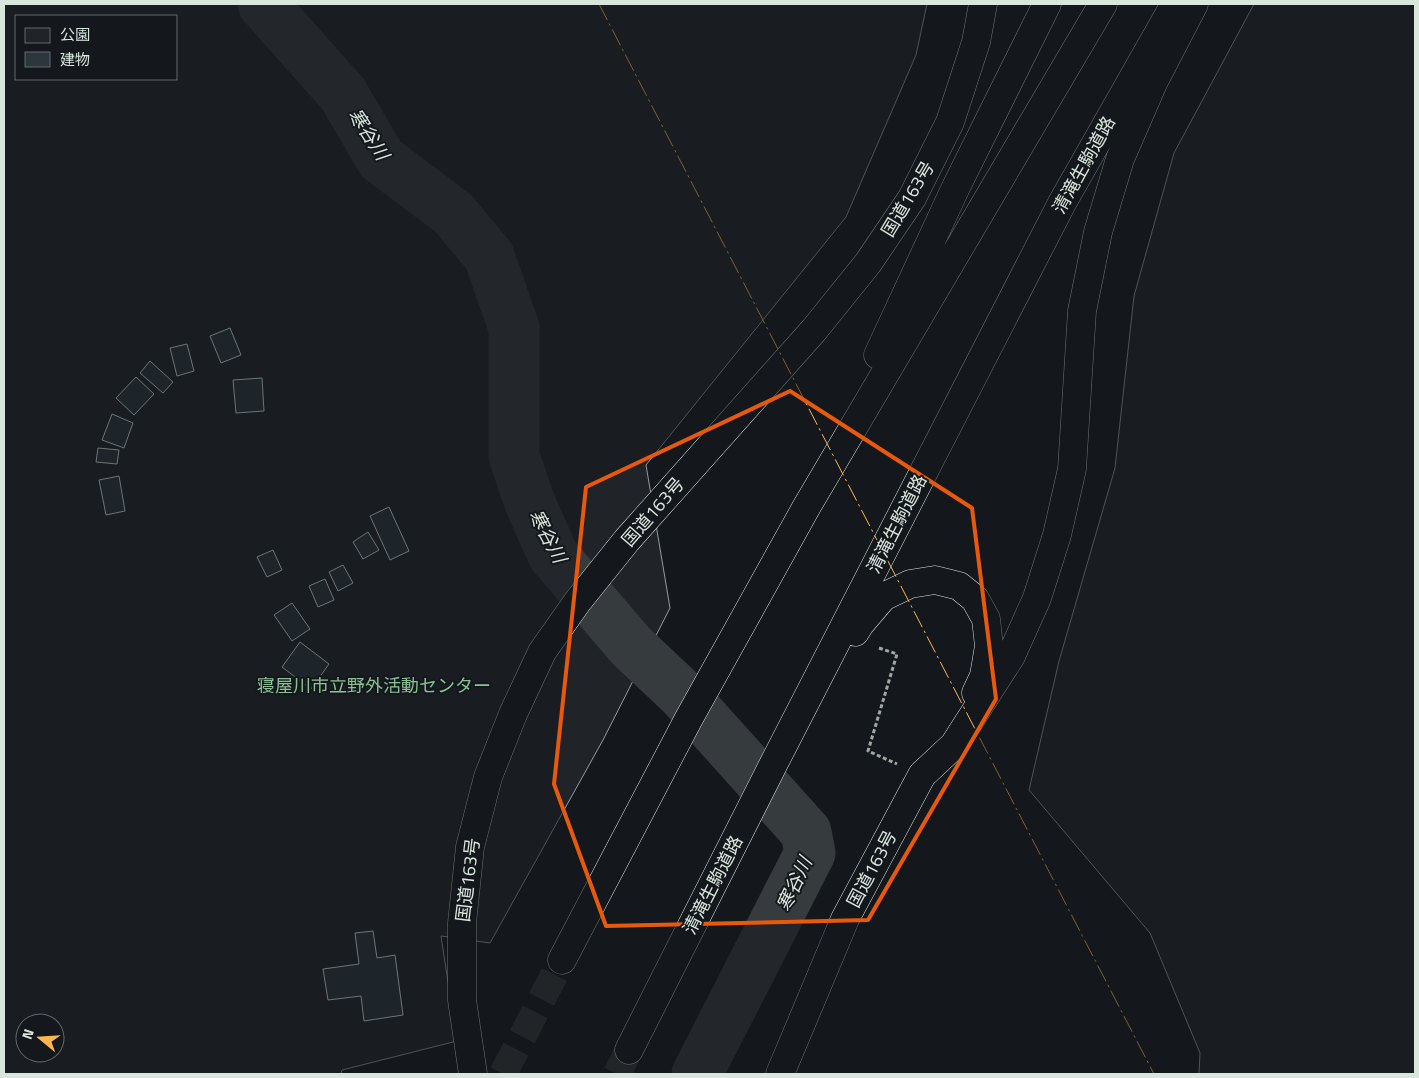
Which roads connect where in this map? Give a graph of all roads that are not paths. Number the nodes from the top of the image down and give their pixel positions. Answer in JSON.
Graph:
{"nodes":[{"id":1,"x":983,"y":4,"type":"edge"},
{"id":2,"x":1047,"y":4,"type":"edge"},
{"id":3,"x":1103,"y":4,"type":"edge"},
{"id":4,"x":1174,"y":4,"type":"edge"},
{"id":5,"x":1194,"y":4,"type":"edge"},
{"id":6,"x":807,"y":506,"type":"junction"},
{"id":7,"x":954,"y":745,"type":"junction"},
{"id":8,"x":774,"y":763,"type":"junction"},
{"id":9,"x":562,"y":960,"type":"tunnel mouth"},
{"id":10,"x":629,"y":1050,"type":"tunnel mouth"},
{"id":11,"x":473,"y":1074,"type":"edge"},
{"id":12,"x":780,"y":1074,"type":"edge"}],
"edges":[{"from":1,"to":11,"type":"highway","name":"国道163号"},
{"from":2,"to":6,"type":"highway"},
{"from":3,"to":6,"type":"highway"},
{"from":4,"to":8,"type":"highway","name":"清滝生駒道路"},
{"from":5,"to":7,"type":"highway"},
{"from":6,"to":9,"type":"highway"},
{"from":7,"to":8,"type":"highway"},
{"from":7,"to":12,"type":"highway","name":"国道163号"},
{"from":8,"to":10,"type":"highway","name":"清滝生駒道路"}]}
